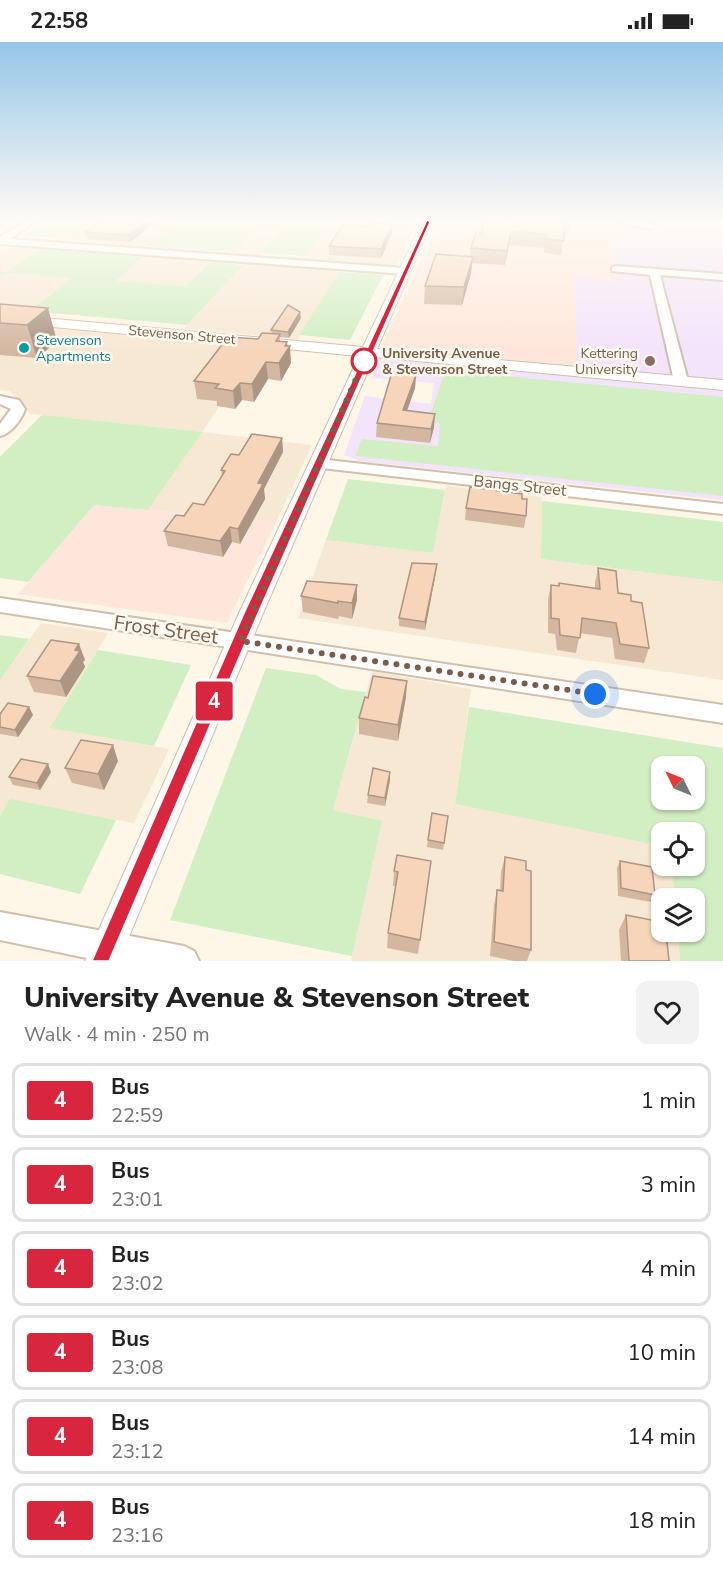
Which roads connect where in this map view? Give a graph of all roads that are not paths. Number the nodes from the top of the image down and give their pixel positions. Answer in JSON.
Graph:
{"nodes":[{"id":1,"x":322,"y":265,"type":"edge"},
{"id":2,"x":407,"y":265,"type":"edge"},
{"id":3,"x":616,"y":269,"type":"dead end"},
{"id":4,"x":404,"y":271,"type":"junction"},
{"id":5,"x":654,"y":272,"type":"junction"},
{"id":6,"x":723,"y":277,"type":"edge"},
{"id":7,"x":0,"y":318,"type":"edge"},
{"id":8,"x":367,"y":352,"type":"junction"},
{"id":9,"x":681,"y":381,"type":"junction"},
{"id":10,"x":723,"y":385,"type":"edge"},
{"id":11,"x":0,"y":400,"type":"edge"},
{"id":12,"x":0,"y":432,"type":"edge"},
{"id":13,"x":318,"y":464,"type":"junction"},
{"id":14,"x":723,"y":509,"type":"edge"},
{"id":15,"x":0,"y":605,"type":"edge"},
{"id":16,"x":240,"y":641,"type":"junction"},
{"id":17,"x":723,"y":714,"type":"edge"},
{"id":18,"x":0,"y":926,"type":"edge"},
{"id":19,"x":105,"y":954,"type":"edge"},
{"id":20,"x":184,"y":961,"type":"edge"}],
"edges":[{"from":1,"to":4,"type":"street"},
{"from":2,"to":4,"type":"street"},
{"from":3,"to":5,"type":"street"},
{"from":4,"to":8,"type":"street"},
{"from":5,"to":6,"type":"street"},
{"from":5,"to":9,"type":"street"},
{"from":7,"to":8,"type":"street","name":"Stevenson Street"},
{"from":8,"to":9,"type":"street","name":"Stevenson Street"},
{"from":8,"to":13,"type":"street"},
{"from":9,"to":10,"type":"street","name":"Stevenson Street"},
{"from":11,"to":12,"type":"street"},
{"from":13,"to":14,"type":"street","name":"Bangs Street"},
{"from":13,"to":16,"type":"street"},
{"from":15,"to":16,"type":"street","name":"Frost Street"},
{"from":16,"to":17,"type":"street","name":"Frost Street"},
{"from":16,"to":19,"type":"street"},
{"from":18,"to":19,"type":"street"},
{"from":19,"to":20,"type":"street"}]}
